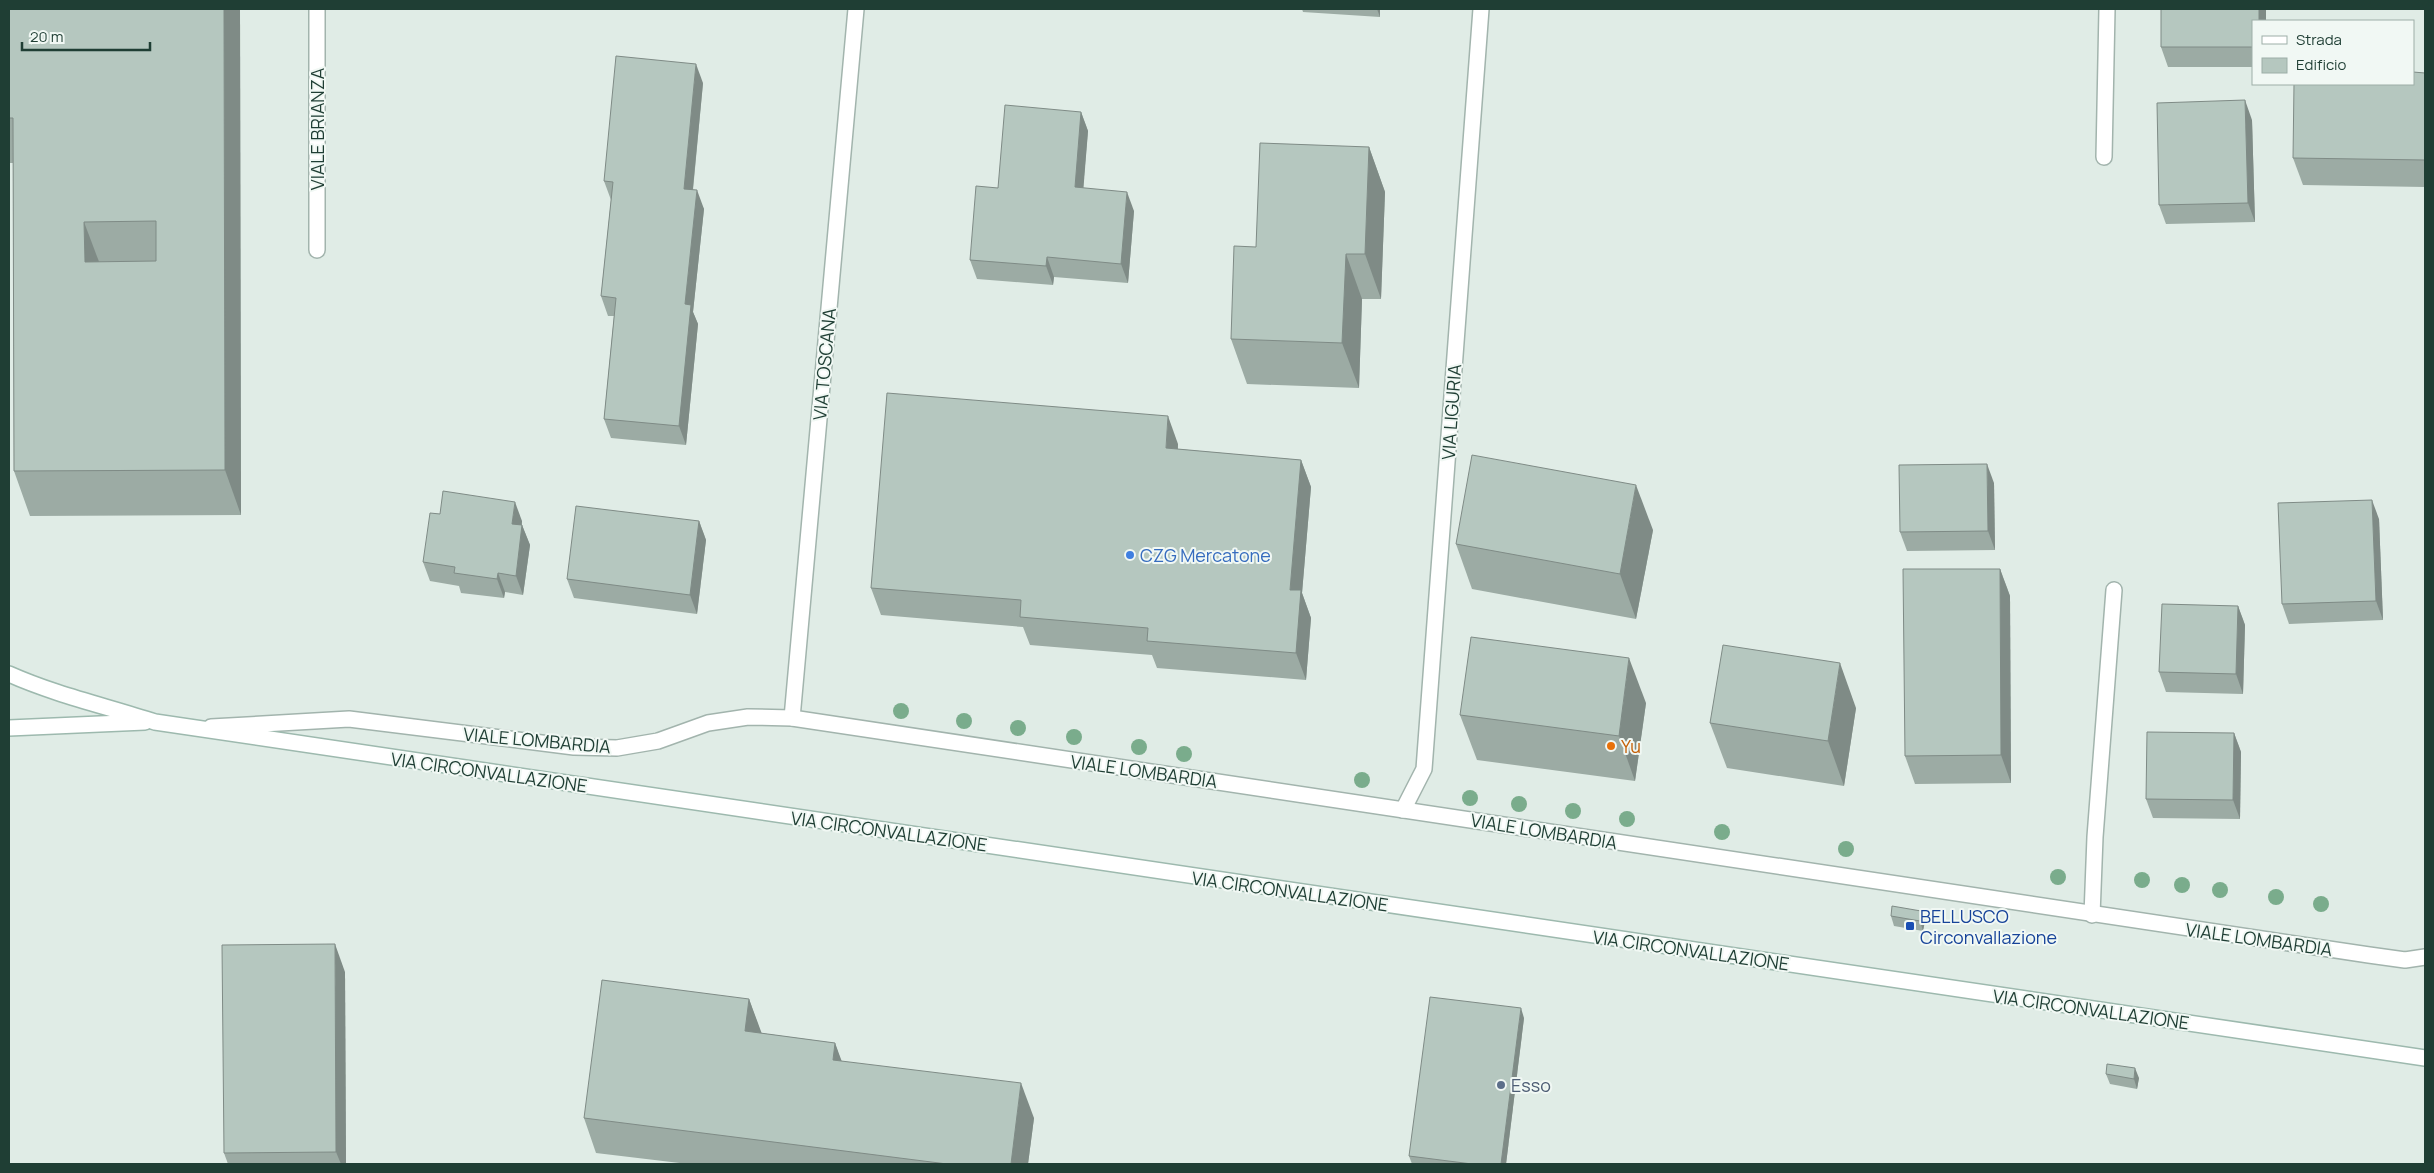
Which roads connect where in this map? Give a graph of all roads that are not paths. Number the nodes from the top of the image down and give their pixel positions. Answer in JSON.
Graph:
{"nodes":[{"id":1,"x":317,"y":9,"type":"edge"},
{"id":2,"x":856,"y":9,"type":"edge"},
{"id":3,"x":1481,"y":9,"type":"edge"},
{"id":4,"x":2107,"y":9,"type":"edge"},
{"id":5,"x":2104,"y":157,"type":"dead end"},
{"id":6,"x":317,"y":250,"type":"dead end"},
{"id":7,"x":2114,"y":590,"type":"dead end"},
{"id":8,"x":9,"y":674,"type":"edge"},
{"id":9,"x":792,"y":718,"type":"junction"},
{"id":10,"x":155,"y":722,"type":"junction"},
{"id":11,"x":9,"y":728,"type":"edge"},
{"id":12,"x":194,"y":728,"type":"junction"},
{"id":13,"x":1403,"y":810,"type":"junction"},
{"id":14,"x":2092,"y":915,"type":"junction"},
{"id":15,"x":2425,"y":957,"type":"edge"},
{"id":16,"x":2425,"y":1058,"type":"edge"}],
"edges":[{"from":1,"to":6,"type":"street","name":"VIALE BRIANZA"},
{"from":2,"to":9,"type":"street","name":"VIA TOSCANA"},
{"from":3,"to":13,"type":"street","name":"VIA LIGURIA"},
{"from":4,"to":5,"type":"street"},
{"from":7,"to":14,"type":"street"},
{"from":8,"to":10,"type":"street","name":"VIA CIRCONVALLAZIONE"},
{"from":9,"to":12,"type":"street","name":"VIALE LOMBARDIA"},
{"from":9,"to":13,"type":"street","name":"VIALE LOMBARDIA"},
{"from":10,"to":11,"type":"street","name":"VIA CIRCONVALLAZIONE"},
{"from":10,"to":12,"type":"street","name":"VIA CIRCONVALLAZIONE"},
{"from":12,"to":16,"type":"street","name":"VIA CIRCONVALLAZIONE"},
{"from":13,"to":14,"type":"street","name":"VIALE LOMBARDIA"},
{"from":14,"to":15,"type":"street","name":"VIALE LOMBARDIA"}]}
